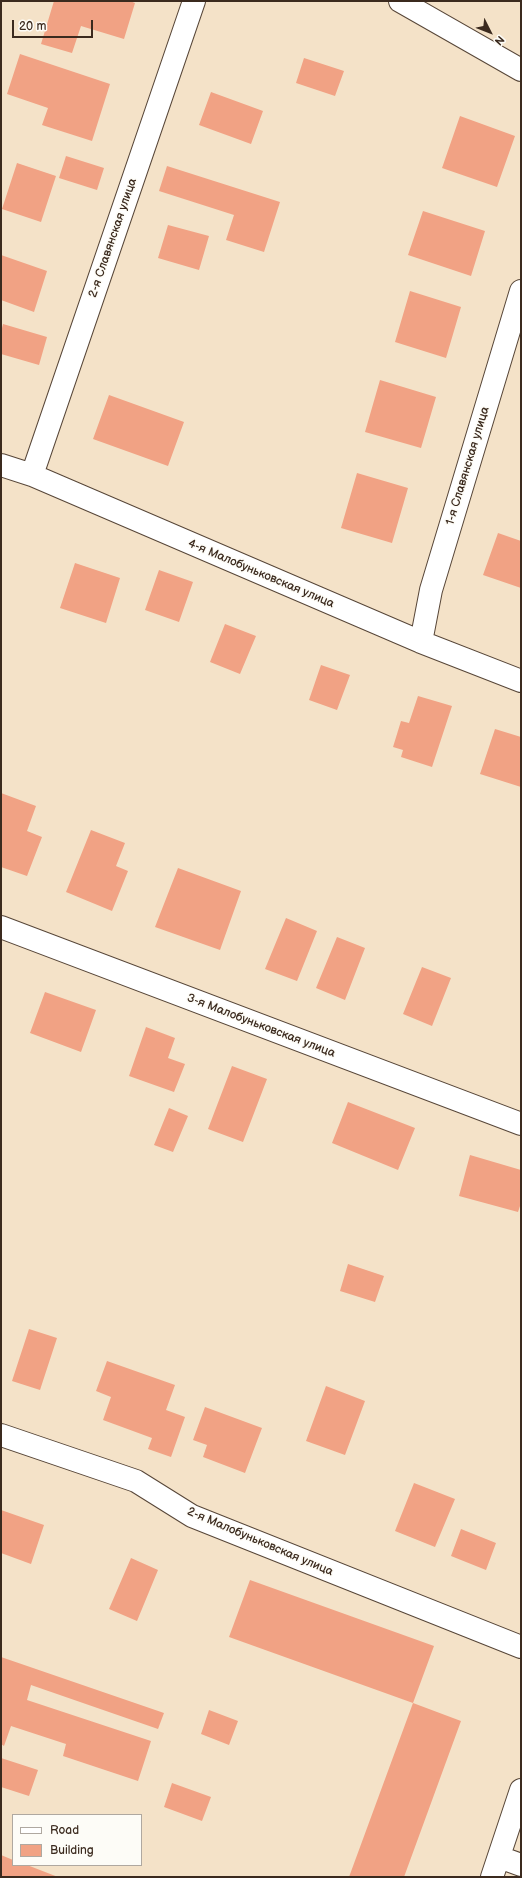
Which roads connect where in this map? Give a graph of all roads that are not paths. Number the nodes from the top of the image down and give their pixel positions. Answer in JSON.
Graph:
{"nodes":[{"id":1,"x":194,"y":1,"type":"edge"},
{"id":2,"x":400,"y":1,"type":"edge"},
{"id":3,"x":521,"y":70,"type":"edge"},
{"id":4,"x":521,"y":291,"type":"edge"},
{"id":5,"x":1,"y":465,"type":"edge"},
{"id":6,"x":32,"y":475,"type":"junction"},
{"id":7,"x":420,"y":642,"type":"junction"},
{"id":8,"x":521,"y":681,"type":"edge"},
{"id":9,"x":1,"y":928,"type":"edge"},
{"id":10,"x":521,"y":1124,"type":"edge"},
{"id":11,"x":1,"y":1435,"type":"edge"},
{"id":12,"x":521,"y":1647,"type":"edge"},
{"id":13,"x":521,"y":1790,"type":"edge"},
{"id":14,"x":521,"y":1865,"type":"edge"},
{"id":15,"x":496,"y":1867,"type":"edge"}],
"edges":[{"from":1,"to":6,"type":"street","name":"2-я Славянская улица"},
{"from":2,"to":3,"type":"street"},
{"from":4,"to":7,"type":"street","name":"1-я Славянская улица"},
{"from":5,"to":6,"type":"street","name":"4-я Малобуньковская улица"},
{"from":6,"to":7,"type":"street","name":"4-я Малобуньковская улица"},
{"from":7,"to":8,"type":"street","name":"4-я Малобуньковская улица"},
{"from":9,"to":10,"type":"street","name":"3-я Малобуньковская улица"},
{"from":11,"to":12,"type":"street","name":"2-я Малобуньковская улица"},
{"from":13,"to":15,"type":"street"},
{"from":14,"to":15,"type":"street"}]}
